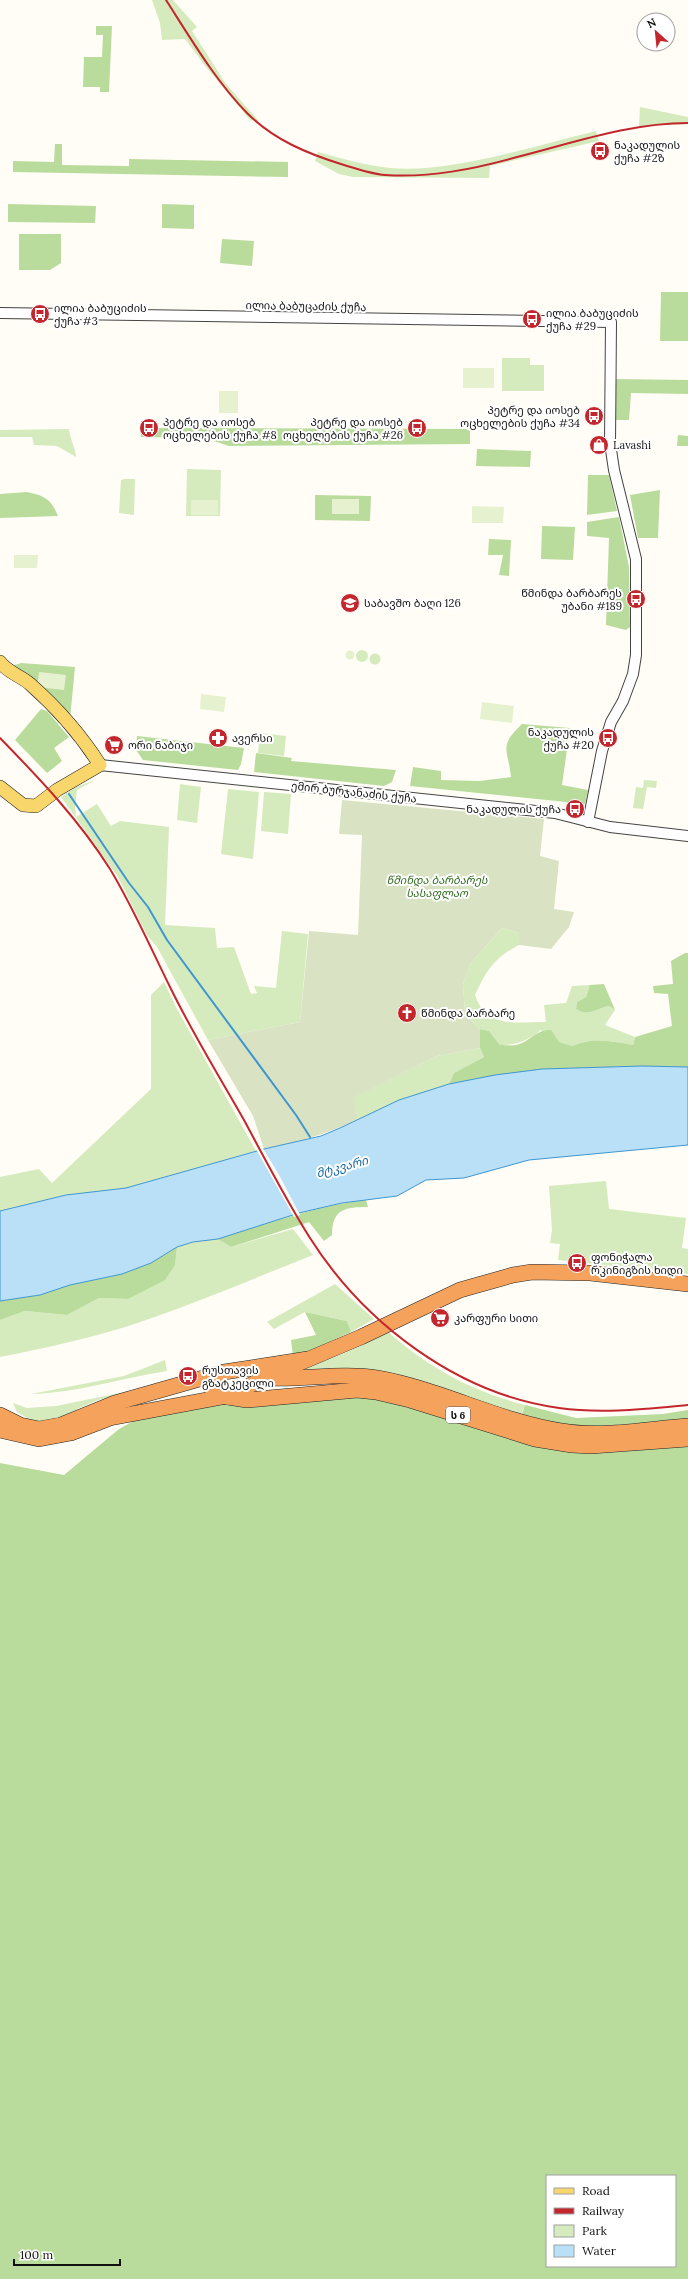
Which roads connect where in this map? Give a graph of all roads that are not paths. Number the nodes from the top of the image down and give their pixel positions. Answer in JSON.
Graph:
{"nodes":[{"id":1,"x":0,"y":313,"type":"edge"},
{"id":2,"x":0,"y":662,"type":"edge"},
{"id":3,"x":100,"y":765,"type":"junction"},
{"id":4,"x":0,"y":787,"type":"edge"},
{"id":5,"x":588,"y":822,"type":"junction"},
{"id":6,"x":688,"y":836,"type":"edge"},
{"id":7,"x":688,"y":1284,"type":"edge"},
{"id":8,"x":308,"y":1359,"type":"junction"},
{"id":9,"x":237,"y":1371,"type":"junction"},
{"id":10,"x":217,"y":1374,"type":"junction"},
{"id":11,"x":264,"y":1378,"type":"junction"},
{"id":12,"x":228,"y":1396,"type":"junction"},
{"id":13,"x":0,"y":1415,"type":"edge"},
{"id":14,"x":688,"y":1426,"type":"edge"},
{"id":15,"x":0,"y":1430,"type":"edge"},
{"id":16,"x":688,"y":1439,"type":"edge"}],
"edges":[{"from":1,"to":5,"type":"street","name":"ილია ბაბუცაძის ქუჩა"},
{"from":2,"to":3,"type":"main road"},
{"from":3,"to":4,"type":"main road"},
{"from":3,"to":5,"type":"street","name":"ემირ ბურჯანაძის ქუჩა"},
{"from":5,"to":6,"type":"street","name":"ემირ ბურჯანაძის ქუჩა"},
{"from":7,"to":8,"type":"highway"},
{"from":8,"to":9,"type":"highway"},
{"from":8,"to":11,"type":"highway"},
{"from":9,"to":10,"type":"highway"},
{"from":9,"to":11,"type":"highway","number":"ს 6"},
{"from":9,"to":12,"type":"highway"},
{"from":10,"to":12,"type":"highway"},
{"from":10,"to":13,"type":"highway"},
{"from":11,"to":12,"type":"highway"},
{"from":11,"to":14,"type":"highway","number":"ს 6"},
{"from":12,"to":15,"type":"highway"},
{"from":12,"to":16,"type":"highway","number":"ს 6"}]}
